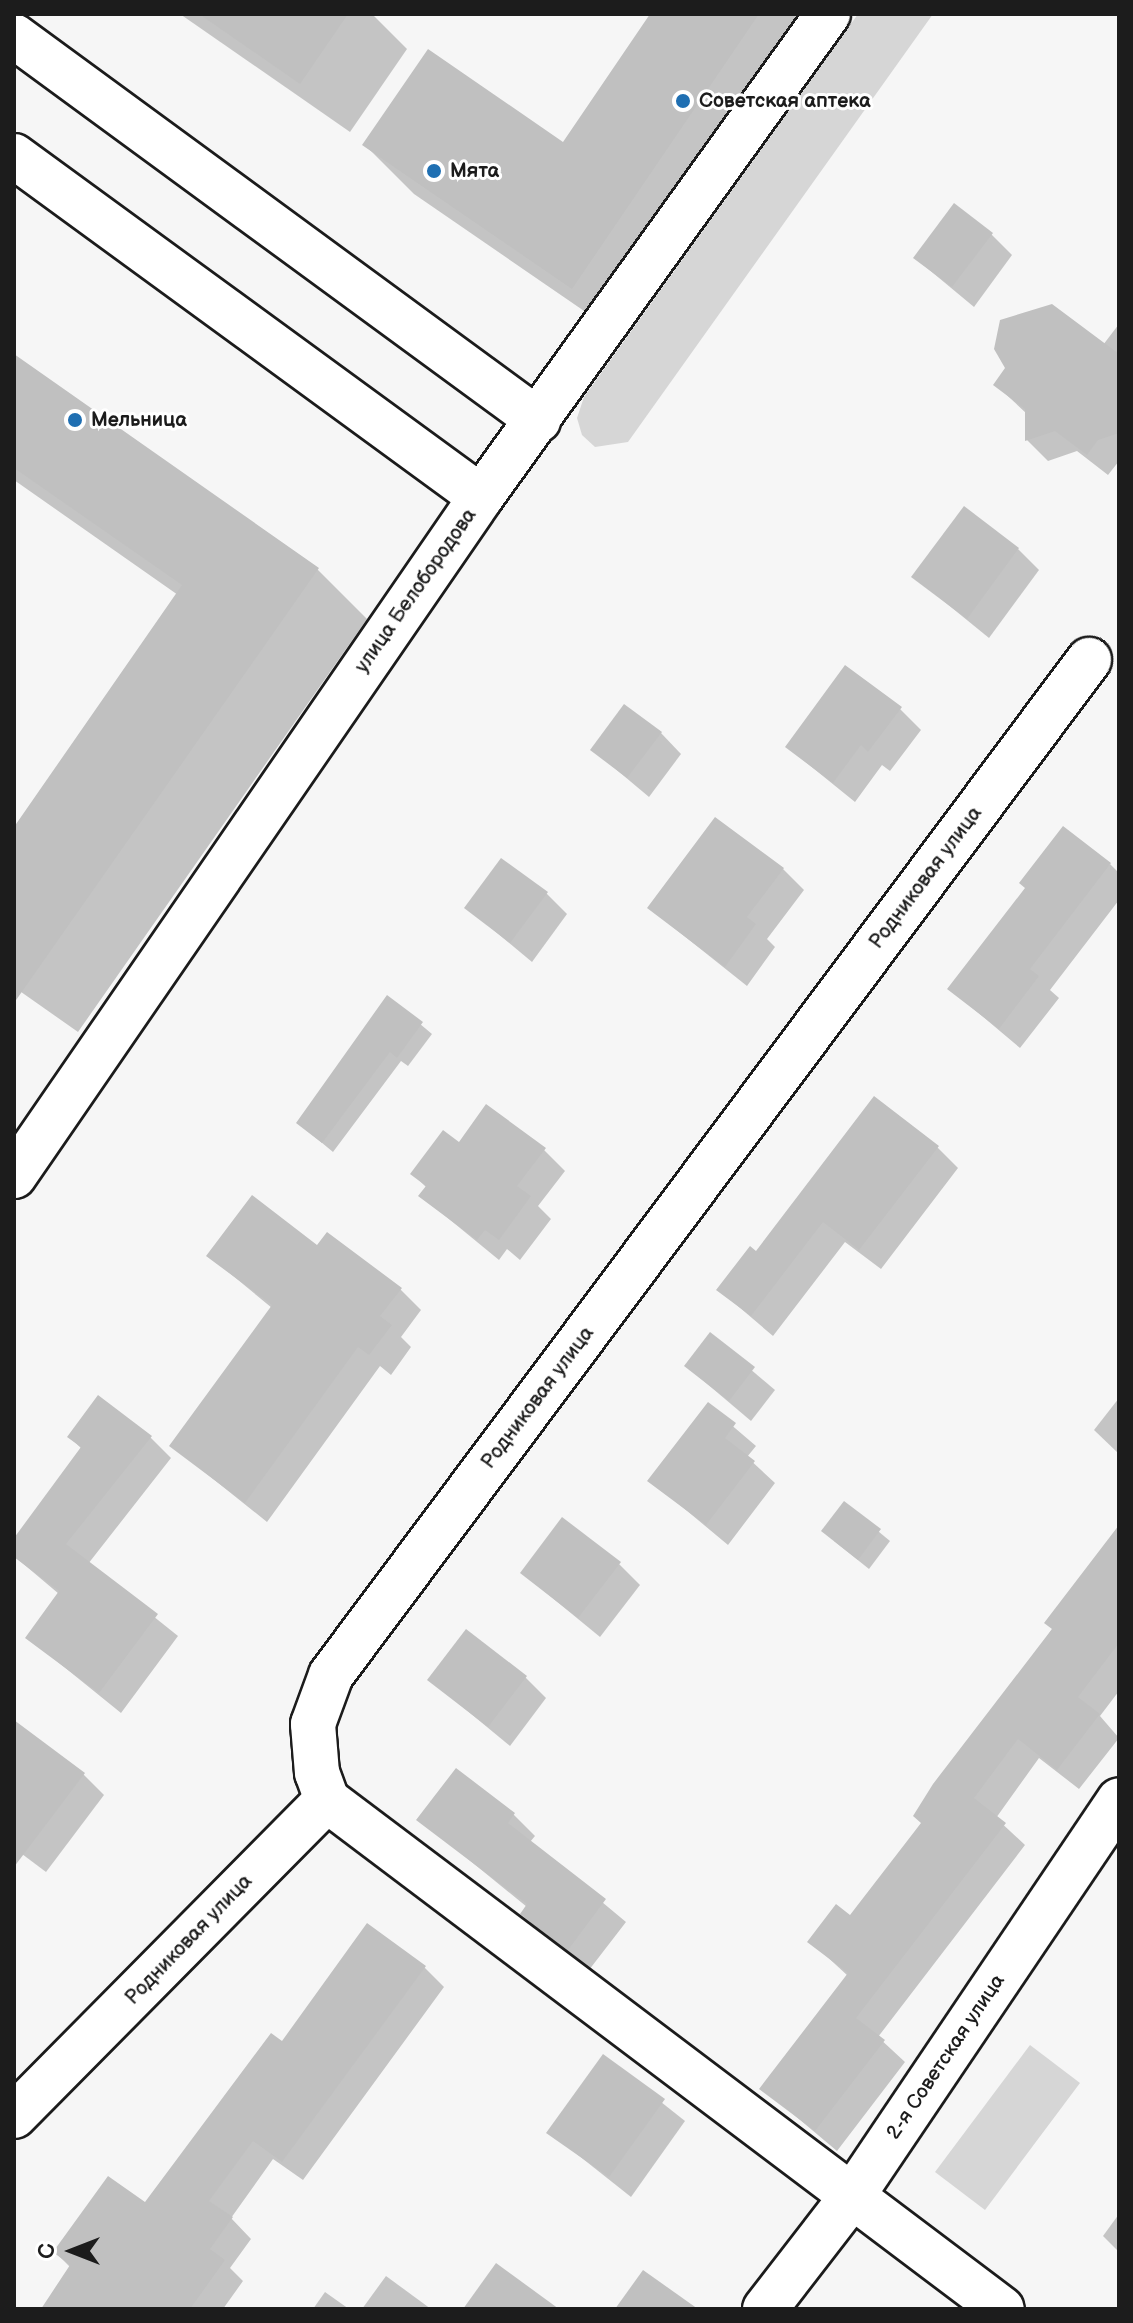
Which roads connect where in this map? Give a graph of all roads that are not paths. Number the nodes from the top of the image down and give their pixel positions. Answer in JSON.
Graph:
{"nodes":[{"id":1,"x":828,"y":14,"type":"edge"},
{"id":2,"x":14,"y":36,"type":"edge"},
{"id":3,"x":14,"y":156,"type":"edge"},
{"id":4,"x":538,"y":420,"type":"junction"},
{"id":5,"x":481,"y":497,"type":"junction"},
{"id":6,"x":1089,"y":660,"type":"dead end"},
{"id":7,"x":14,"y":1176,"type":"edge"},
{"id":8,"x":327,"y":1800,"type":"junction"},
{"id":9,"x":1119,"y":1800,"type":"edge"},
{"id":10,"x":14,"y":2116,"type":"edge"},
{"id":11,"x":853,"y":2195,"type":"junction"},
{"id":12,"x":765,"y":2309,"type":"edge"},
{"id":13,"x":1002,"y":2309,"type":"edge"}],
"edges":[{"from":1,"to":4,"type":"street","name":"улица Белобородова"},
{"from":2,"to":4,"type":"street"},
{"from":3,"to":5,"type":"street"},
{"from":4,"to":5,"type":"street","name":"улица Белобородова"},
{"from":5,"to":7,"type":"street","name":"улица Белобородова"},
{"from":6,"to":8,"type":"street","name":"Родниковая улица"},
{"from":8,"to":10,"type":"street","name":"Родниковая улица"},
{"from":8,"to":11,"type":"street"},
{"from":9,"to":11,"type":"street","name":"2-я Советская улица"},
{"from":11,"to":12,"type":"street","name":"2-я Советская улица"},
{"from":11,"to":13,"type":"street"}]}
